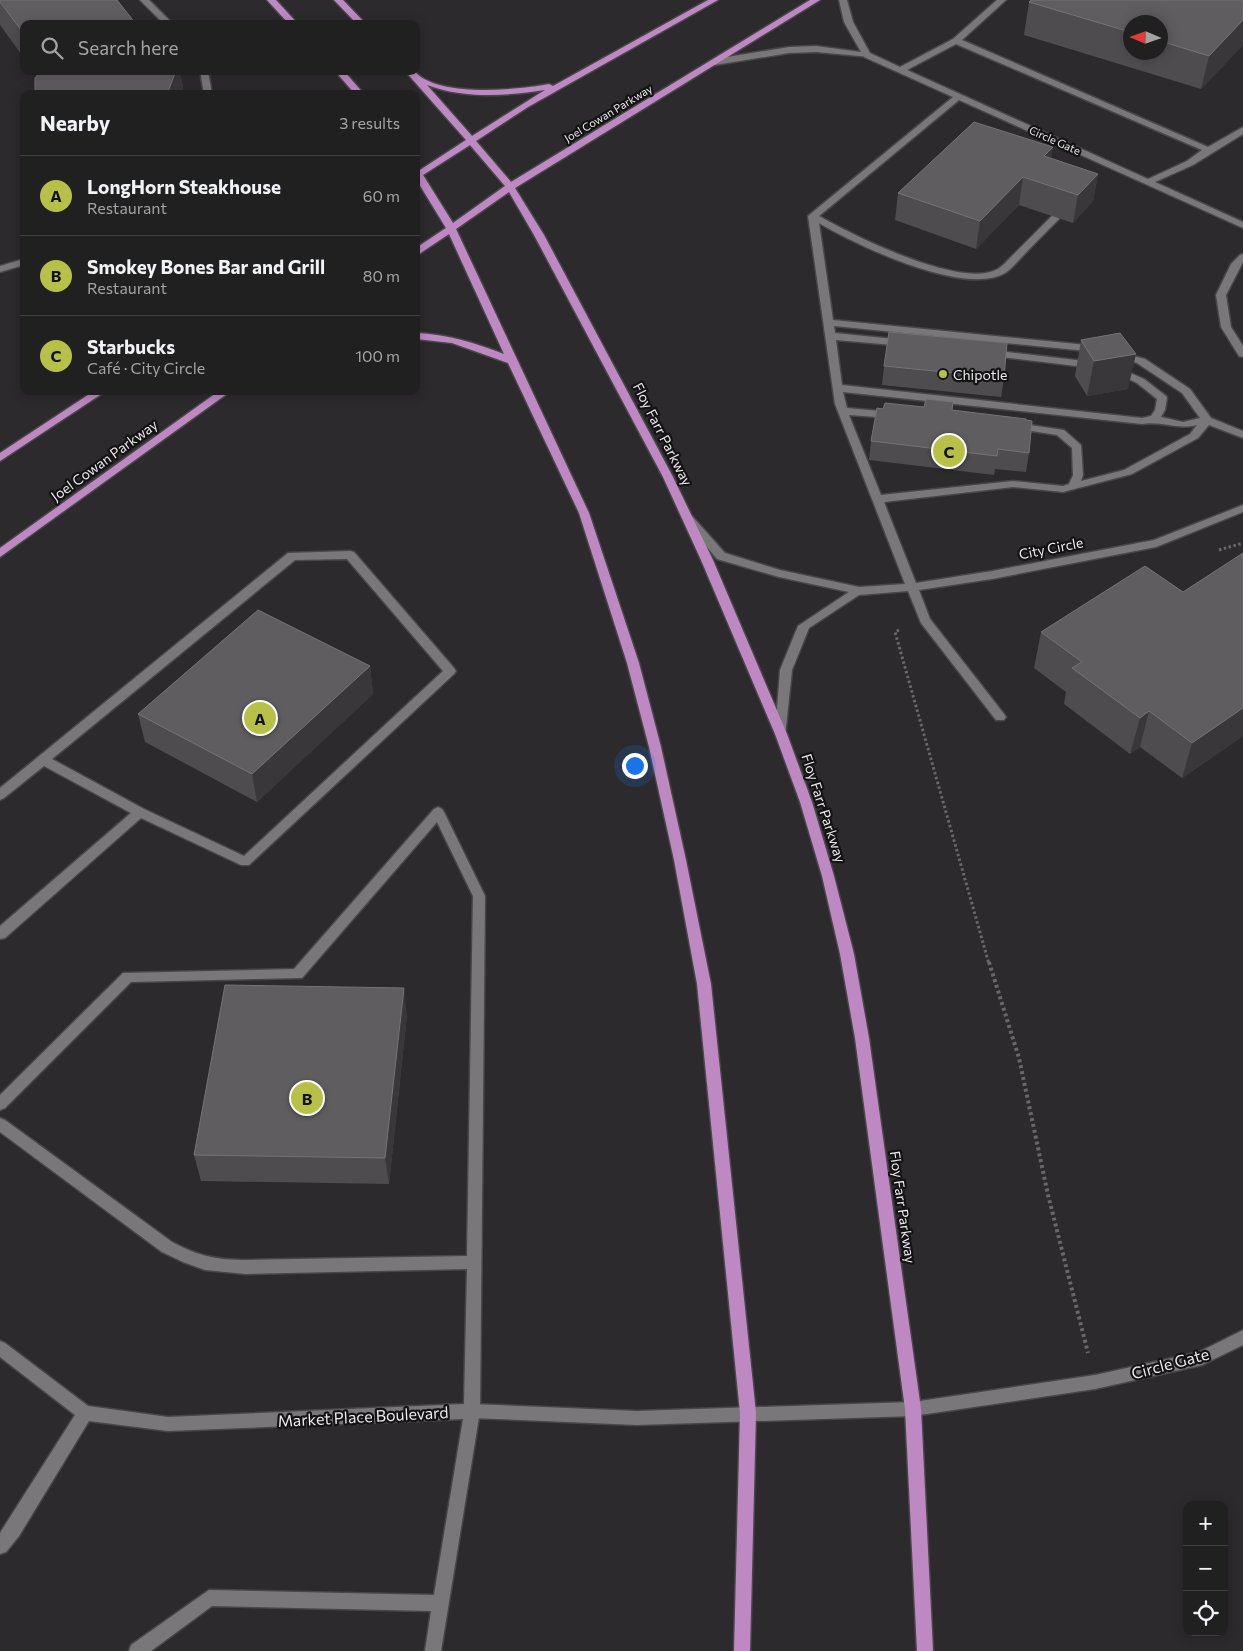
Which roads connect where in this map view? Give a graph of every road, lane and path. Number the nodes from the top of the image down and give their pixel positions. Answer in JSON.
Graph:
{"nodes":[{"id":1,"x":144,"y":0,"type":"edge"},
{"id":2,"x":271,"y":0,"type":"edge"},
{"id":3,"x":338,"y":0,"type":"edge"},
{"id":4,"x":714,"y":0,"type":"edge"},
{"id":5,"x":816,"y":0,"type":"edge"},
{"id":6,"x":842,"y":0,"type":"edge"},
{"id":7,"x":1002,"y":0,"type":"edge"},
{"id":8,"x":165,"y":20,"type":"edge"},
{"id":9,"x":290,"y":20,"type":"edge"},
{"id":10,"x":358,"y":20,"type":"edge"},
{"id":11,"x":956,"y":41,"type":"junction"},
{"id":12,"x":867,"y":55,"type":"junction"},
{"id":13,"x":715,"y":62,"type":"junction"},
{"id":14,"x":901,"y":70,"type":"junction"},
{"id":15,"x":205,"y":75,"type":"edge"},
{"id":16,"x":343,"y":75,"type":"edge"},
{"id":17,"x":412,"y":75,"type":"edge"},
{"id":18,"x":416,"y":80,"type":"junction"},
{"id":19,"x":559,"y":86,"type":"junction"},
{"id":20,"x":207,"y":90,"type":"edge"},
{"id":21,"x":356,"y":90,"type":"edge"},
{"id":22,"x":959,"y":96,"type":"junction"},
{"id":23,"x":1243,"y":130,"type":"edge"},
{"id":24,"x":471,"y":140,"type":"junction"},
{"id":25,"x":1208,"y":150,"type":"junction"},
{"id":26,"x":420,"y":172,"type":"edge"},
{"id":27,"x":420,"y":179,"type":"edge"},
{"id":28,"x":1148,"y":182,"type":"junction"},
{"id":29,"x":510,"y":187,"type":"junction"},
{"id":30,"x":813,"y":216,"type":"junction"},
{"id":31,"x":1056,"y":217,"type":"edge"},
{"id":32,"x":1243,"y":225,"type":"edge"},
{"id":33,"x":451,"y":228,"type":"junction"},
{"id":34,"x":420,"y":251,"type":"edge"},
{"id":35,"x":1243,"y":257,"type":"edge"},
{"id":36,"x":20,"y":263,"type":"edge"},
{"id":37,"x":0,"y":269,"type":"edge"},
{"id":38,"x":828,"y":322,"type":"junction"},
{"id":39,"x":420,"y":336,"type":"edge"},
{"id":40,"x":830,"y":336,"type":"junction"},
{"id":41,"x":916,"y":344,"type":"edge"},
{"id":42,"x":974,"y":351,"type":"edge"},
{"id":43,"x":1243,"y":354,"type":"edge"},
{"id":44,"x":512,"y":361,"type":"junction"},
{"id":45,"x":838,"y":388,"type":"junction"},
{"id":46,"x":96,"y":395,"type":"edge"},
{"id":47,"x":220,"y":395,"type":"edge"},
{"id":48,"x":842,"y":411,"type":"junction"},
{"id":49,"x":901,"y":416,"type":"edge"},
{"id":50,"x":1155,"y":419,"type":"junction"},
{"id":51,"x":1206,"y":420,"type":"junction"},
{"id":52,"x":1008,"y":426,"type":"edge"},
{"id":53,"x":1243,"y":435,"type":"edge"},
{"id":54,"x":0,"y":458,"type":"edge"},
{"id":55,"x":1073,"y":486,"type":"junction"},
{"id":56,"x":876,"y":498,"type":"junction"},
{"id":57,"x":1243,"y":508,"type":"edge"},
{"id":58,"x":683,"y":512,"type":"junction"},
{"id":59,"x":1243,"y":543,"type":"edge"},
{"id":60,"x":1217,"y":551,"type":"dead end"},
{"id":61,"x":0,"y":553,"type":"edge"},
{"id":62,"x":911,"y":587,"type":"junction"},
{"id":63,"x":859,"y":591,"type":"junction"},
{"id":64,"x":925,"y":620,"type":"junction"},
{"id":65,"x":1000,"y":717,"type":"dead end"},
{"id":66,"x":781,"y":734,"type":"junction"},
{"id":67,"x":43,"y":760,"type":"junction"},
{"id":68,"x":0,"y":795,"type":"edge"},
{"id":69,"x":140,"y":812,"type":"junction"},
{"id":70,"x":0,"y":934,"type":"edge"},
{"id":71,"x":0,"y":1104,"type":"edge"},
{"id":72,"x":0,"y":1124,"type":"edge"},
{"id":73,"x":474,"y":1262,"type":"junction"},
{"id":74,"x":1243,"y":1337,"type":"edge"},
{"id":75,"x":0,"y":1348,"type":"edge"},
{"id":76,"x":1095,"y":1382,"type":"junction"},
{"id":77,"x":913,"y":1409,"type":"junction"},
{"id":78,"x":472,"y":1411,"type":"junction"},
{"id":79,"x":85,"y":1413,"type":"junction"},
{"id":80,"x":748,"y":1413,"type":"junction"},
{"id":81,"x":0,"y":1546,"type":"edge"},
{"id":82,"x":441,"y":1604,"type":"junction"},
{"id":83,"x":137,"y":1651,"type":"edge"},
{"id":84,"x":433,"y":1651,"type":"edge"},
{"id":85,"x":742,"y":1651,"type":"edge"},
{"id":86,"x":925,"y":1651,"type":"edge"}],
"edges":[{"from":1,"to":8,"type":"street"},
{"from":2,"to":9,"type":"main road"},
{"from":3,"to":10,"type":"main road"},
{"from":4,"to":19,"type":"main road"},
{"from":5,"to":13,"type":"main road","name":"Joel Cowan Parkway"},
{"from":6,"to":12,"type":"street"},
{"from":7,"to":11,"type":"street"},
{"from":11,"to":14,"type":"street"},
{"from":11,"to":25,"type":"street"},
{"from":12,"to":13,"type":"street","name":"Circle Gate"},
{"from":12,"to":14,"type":"street","name":"Circle Gate"},
{"from":13,"to":29,"type":"main road","name":"Joel Cowan Parkway"},
{"from":14,"to":22,"type":"street","name":"Circle Gate"},
{"from":15,"to":20,"type":"street"},
{"from":16,"to":21,"type":"main road"},
{"from":17,"to":18,"type":"main road","name":"Floy Farr Parkway"},
{"from":18,"to":19,"type":"main road"},
{"from":18,"to":24,"type":"main road","name":"Floy Farr Parkway"},
{"from":19,"to":24,"type":"main road"},
{"from":22,"to":28,"type":"street","name":"Circle Gate"},
{"from":22,"to":30,"type":"street"},
{"from":23,"to":25,"type":"street"},
{"from":24,"to":26,"type":"main road"},
{"from":24,"to":29,"type":"main road","name":"Floy Farr Parkway"},
{"from":25,"to":28,"type":"street"},
{"from":27,"to":33,"type":"main road"},
{"from":28,"to":32,"type":"street","name":"Circle Gate"},
{"from":29,"to":33,"type":"main road","name":"Joel Cowan Parkway"},
{"from":29,"to":58,"type":"main road","name":"Floy Farr Parkway"},
{"from":30,"to":31,"type":"street"},
{"from":30,"to":38,"type":"street"},
{"from":33,"to":34,"type":"main road","name":"Joel Cowan Parkway"},
{"from":33,"to":44,"type":"main road"},
{"from":35,"to":43,"type":"street"},
{"from":36,"to":37,"type":"street"},
{"from":38,"to":40,"type":"street"},
{"from":38,"to":51,"type":"street"},
{"from":39,"to":44,"type":"main road"},
{"from":40,"to":41,"type":"street"},
{"from":40,"to":45,"type":"street"},
{"from":42,"to":50,"type":"street"},
{"from":44,"to":80,"type":"main road"},
{"from":45,"to":48,"type":"street"},
{"from":45,"to":50,"type":"street"},
{"from":46,"to":54,"type":"main road"},
{"from":47,"to":61,"type":"main road","name":"Joel Cowan Parkway"},
{"from":48,"to":49,"type":"street"},
{"from":48,"to":56,"type":"street"},
{"from":50,"to":51,"type":"street"},
{"from":51,"to":53,"type":"street"},
{"from":51,"to":55,"type":"street"},
{"from":52,"to":55,"type":"street"},
{"from":55,"to":56,"type":"street"},
{"from":56,"to":62,"type":"street"},
{"from":57,"to":62,"type":"street","name":"City Circle"},
{"from":58,"to":63,"type":"street","name":"City Circle"},
{"from":58,"to":66,"type":"main road","name":"Floy Farr Parkway"},
{"from":59,"to":60,"type":"path"},
{"from":62,"to":63,"type":"street","name":"City Circle"},
{"from":62,"to":64,"type":"street"},
{"from":63,"to":66,"type":"street","name":"City Circle"},
{"from":64,"to":65,"type":"street"},
{"from":64,"to":76,"type":"path"},
{"from":66,"to":77,"type":"main road","name":"Floy Farr Parkway"},
{"from":67,"to":68,"type":"street"},
{"from":67,"to":69,"type":"street"},
{"from":67,"to":69,"type":"street"},
{"from":69,"to":70,"type":"street"},
{"from":71,"to":73,"type":"street"},
{"from":72,"to":73,"type":"street"},
{"from":73,"to":78,"type":"street"},
{"from":74,"to":76,"type":"street","name":"Circle Gate"},
{"from":75,"to":79,"type":"street","name":"Market Place Boulevard"},
{"from":76,"to":77,"type":"street","name":"Circle Gate"},
{"from":77,"to":80,"type":"street","name":"Market Place Boulevard"},
{"from":77,"to":86,"type":"main road","name":"Floy Farr Parkway"},
{"from":78,"to":79,"type":"street","name":"Market Place Boulevard"},
{"from":78,"to":80,"type":"street","name":"Market Place Boulevard"},
{"from":78,"to":82,"type":"street"},
{"from":79,"to":81,"type":"street"},
{"from":80,"to":85,"type":"main road"},
{"from":82,"to":83,"type":"street"},
{"from":82,"to":84,"type":"street"}]}
